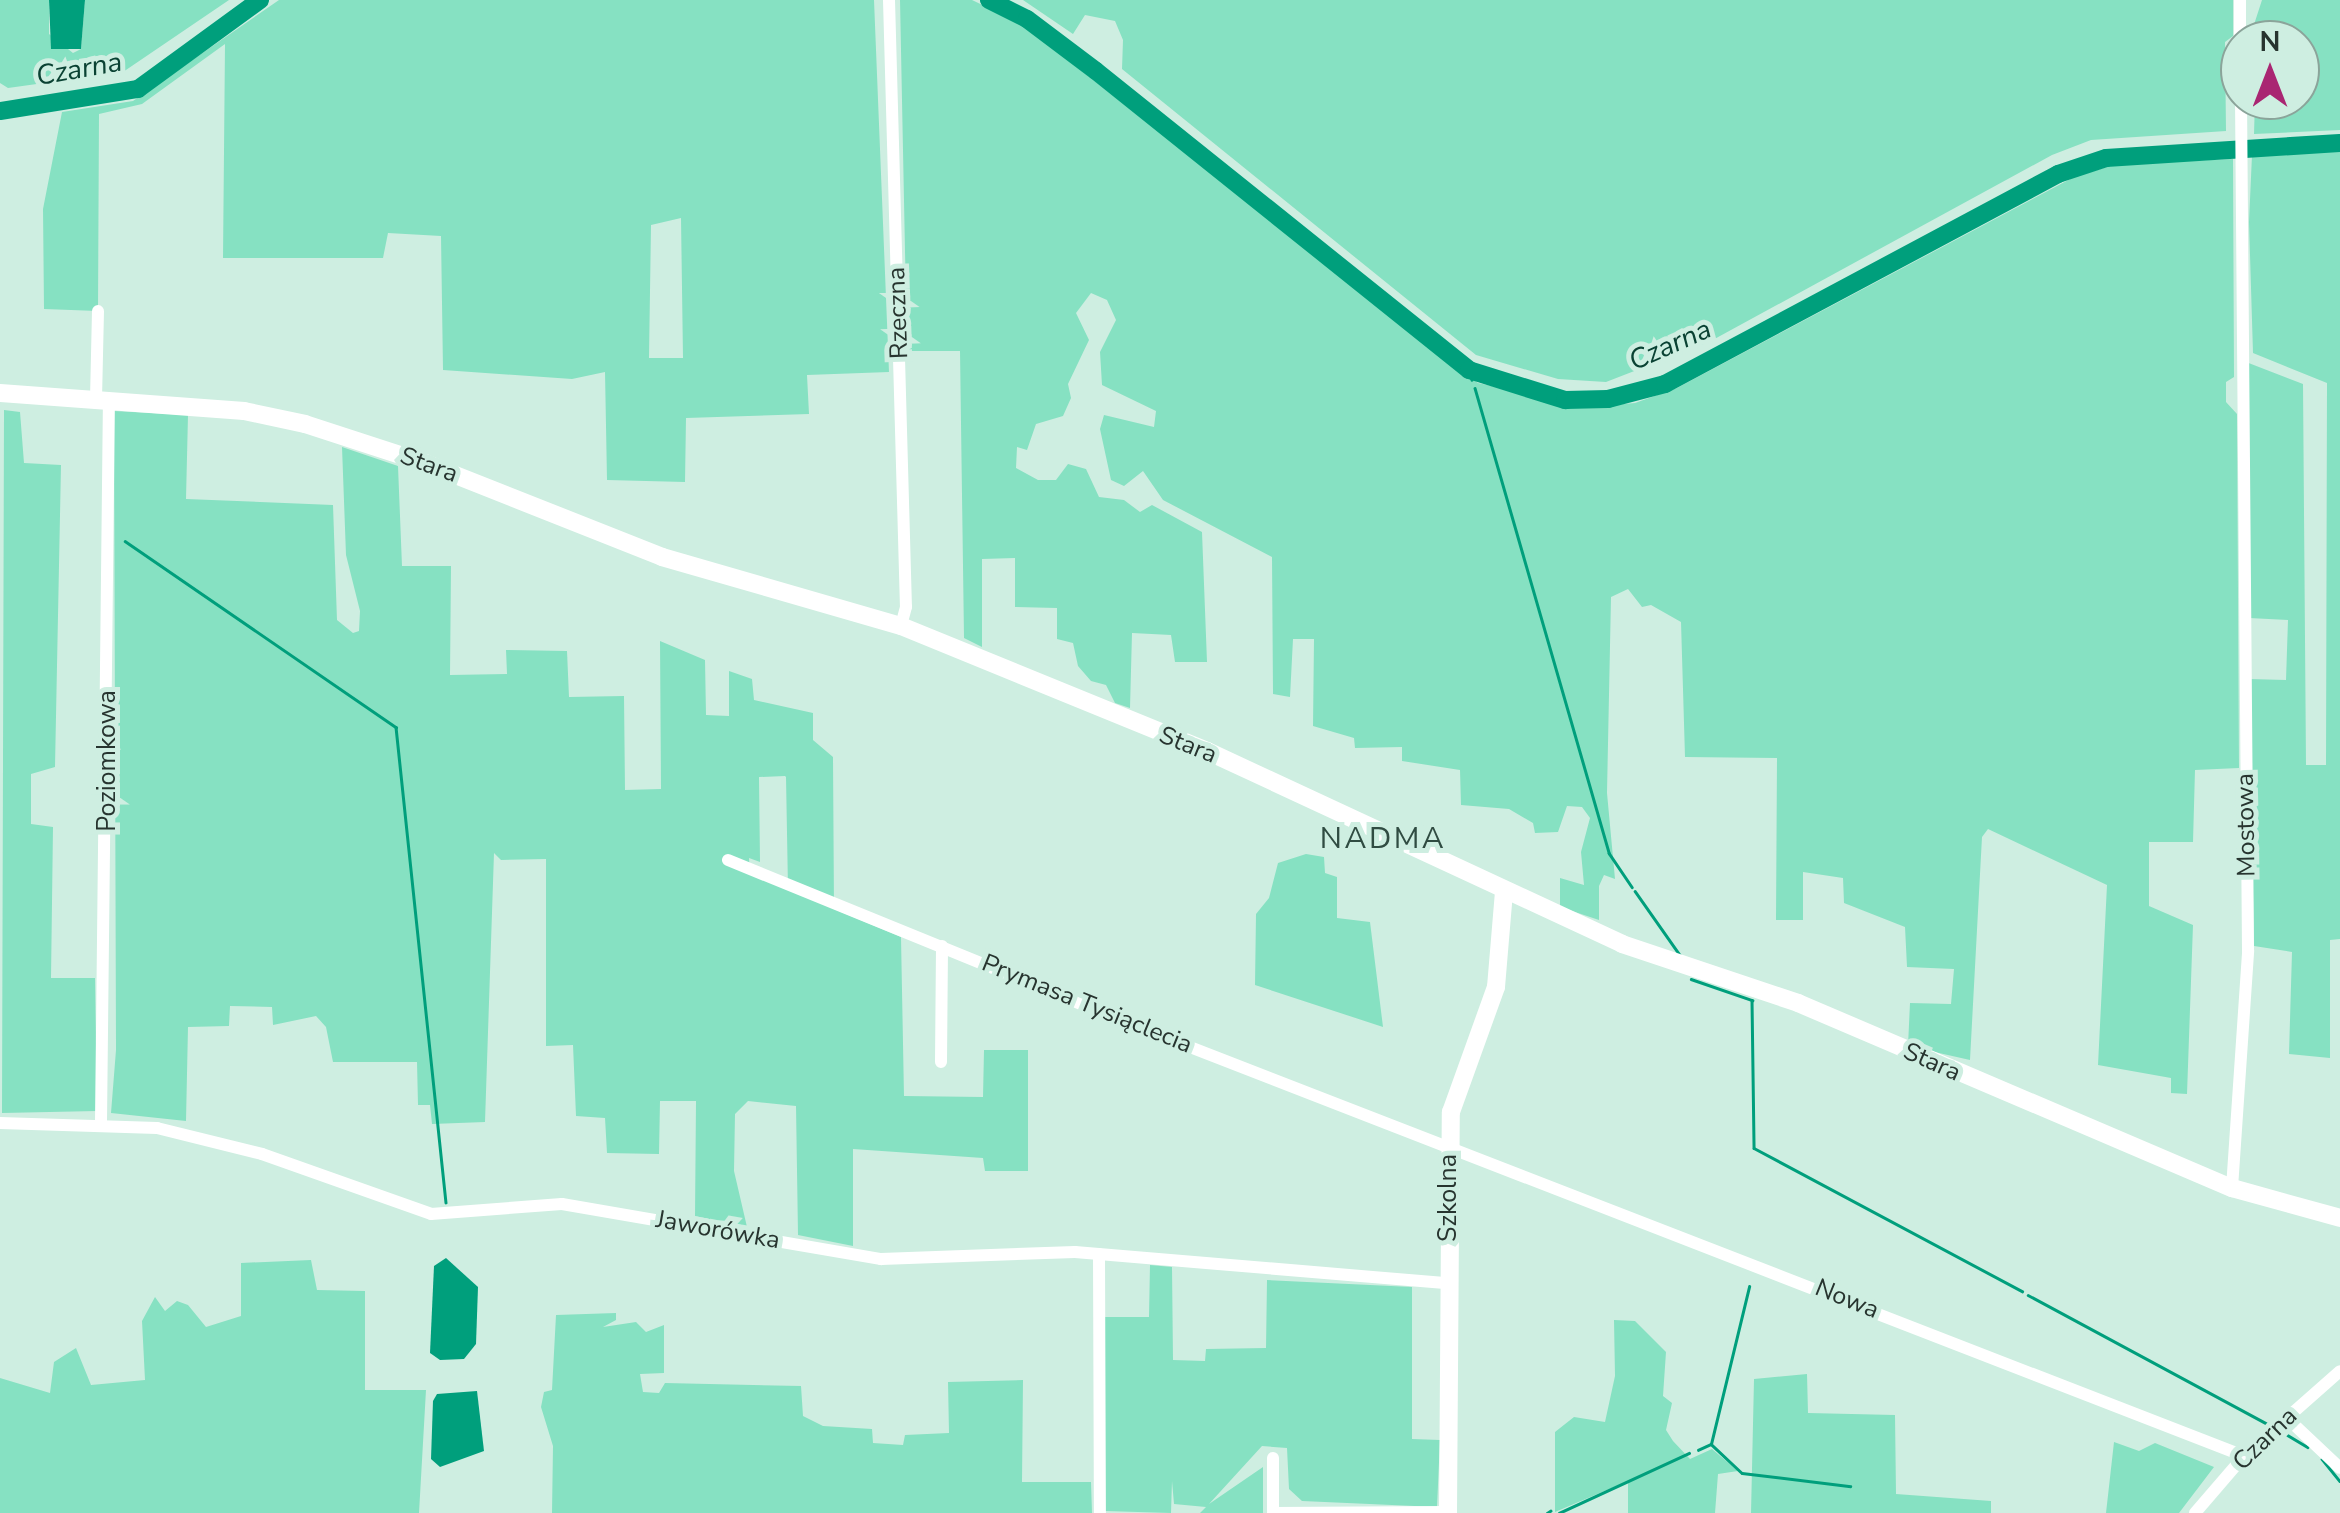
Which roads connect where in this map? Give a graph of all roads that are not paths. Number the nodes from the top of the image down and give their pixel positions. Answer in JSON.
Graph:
{"nodes":[{"id":1,"x":889,"y":0,"type":"edge"},
{"id":2,"x":2241,"y":120,"type":"edge"},
{"id":3,"x":98,"y":311,"type":"dead end"},
{"id":4,"x":0,"y":393,"type":"edge"},
{"id":5,"x":102,"y":400,"type":"junction"},
{"id":6,"x":901,"y":626,"type":"junction"},
{"id":7,"x":728,"y":860,"type":"dead end"},
{"id":8,"x":1504,"y":892,"type":"junction"},
{"id":9,"x":942,"y":946,"type":"junction"},
{"id":10,"x":941,"y":1062,"type":"dead end"},
{"id":11,"x":0,"y":1122,"type":"edge"},
{"id":12,"x":102,"y":1122,"type":"junction"},
{"id":13,"x":1448,"y":1145,"type":"junction"},
{"id":14,"x":2232,"y":1188,"type":"junction"},
{"id":15,"x":2340,"y":1218,"type":"edge"},
{"id":16,"x":1098,"y":1254,"type":"junction"},
{"id":17,"x":1448,"y":1283,"type":"junction"},
{"id":18,"x":2340,"y":1371,"type":"edge"},
{"id":19,"x":2278,"y":1424,"type":"junction"},
{"id":20,"x":2244,"y":1456,"type":"junction"},
{"id":21,"x":1273,"y":1458,"type":"dead end"},
{"id":22,"x":2340,"y":1468,"type":"edge"},
{"id":23,"x":1273,"y":1511,"type":"edge"},
{"id":24,"x":1448,"y":1512,"type":"edge"},
{"id":25,"x":1100,"y":1513,"type":"edge"},
{"id":26,"x":2194,"y":1513,"type":"edge"}],
"edges":[{"from":1,"to":6,"type":"street","name":"Rzeczna"},
{"from":2,"to":14,"type":"street","name":"Mostowa"},
{"from":3,"to":5,"type":"street","name":"Poziomkowa"},
{"from":4,"to":5,"type":"street","name":"Stara"},
{"from":5,"to":6,"type":"street","name":"Stara"},
{"from":5,"to":12,"type":"street","name":"Poziomkowa"},
{"from":6,"to":8,"type":"street","name":"Stara"},
{"from":7,"to":9,"type":"street","name":"Prymasa Tysiąclecia"},
{"from":8,"to":13,"type":"street","name":"Szkolna"},
{"from":8,"to":14,"type":"street","name":"Stara"},
{"from":9,"to":10,"type":"street"},
{"from":9,"to":13,"type":"street","name":"Prymasa Tysiąclecia"},
{"from":11,"to":12,"type":"street","name":"Jaworówka"},
{"from":12,"to":16,"type":"street","name":"Jaworówka"},
{"from":13,"to":17,"type":"street","name":"Szkolna"},
{"from":13,"to":20,"type":"street","name":"Nowa"},
{"from":14,"to":15,"type":"street","name":"Stara"},
{"from":16,"to":17,"type":"street","name":"Jaworówka"},
{"from":16,"to":25,"type":"street"},
{"from":17,"to":24,"type":"street","name":"Szkolna"},
{"from":18,"to":19,"type":"street","name":"Czarna"},
{"from":19,"to":20,"type":"street","name":"Czarna"},
{"from":19,"to":22,"type":"street"},
{"from":20,"to":26,"type":"street","name":"Czarna"},
{"from":21,"to":23,"type":"street"},
{"from":23,"to":24,"type":"street"}]}
